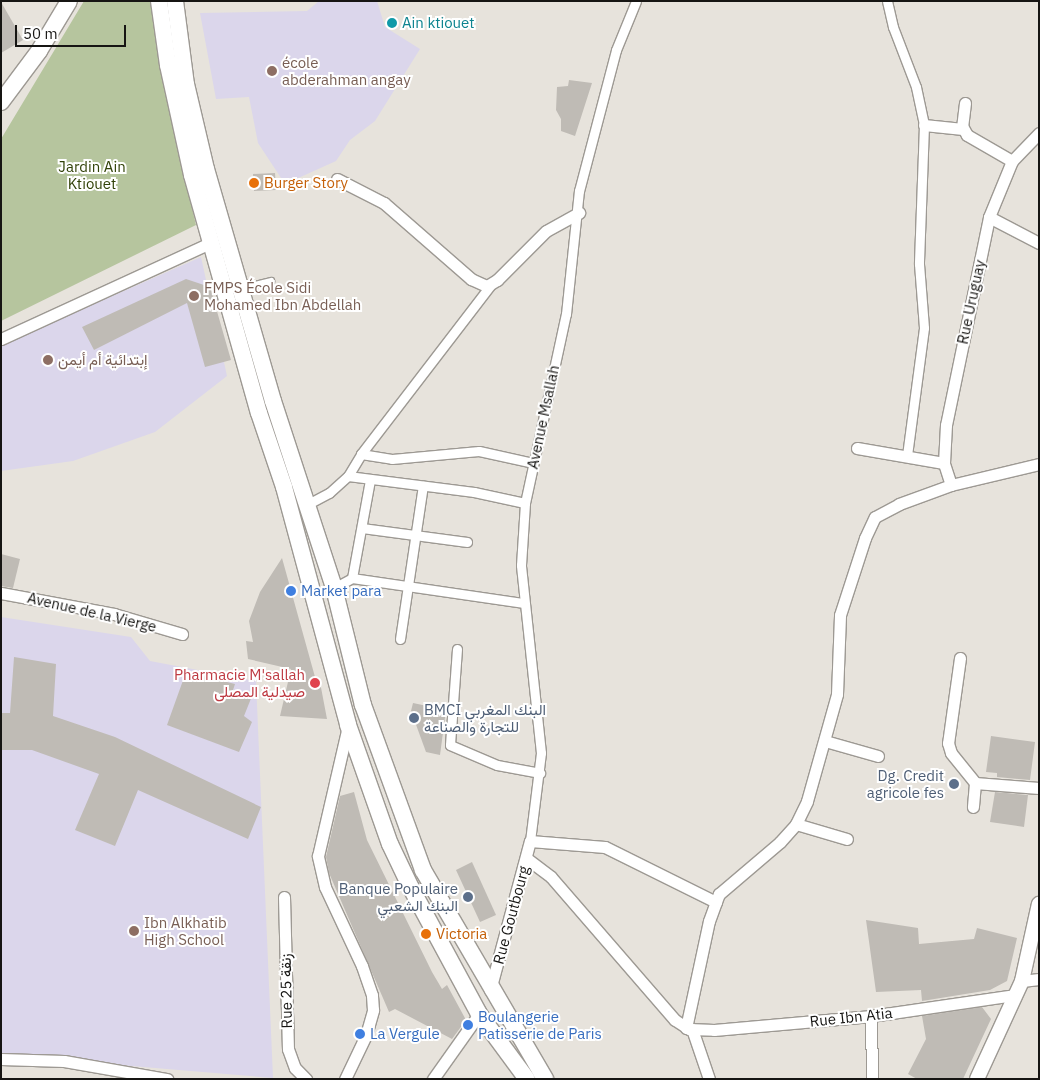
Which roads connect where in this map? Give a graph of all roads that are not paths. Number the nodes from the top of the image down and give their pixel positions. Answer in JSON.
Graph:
{"nodes":[{"id":1,"x":69,"y":1,"type":"edge"},
{"id":2,"x":159,"y":1,"type":"edge"},
{"id":3,"x":175,"y":1,"type":"edge"},
{"id":4,"x":636,"y":1,"type":"edge"},
{"id":5,"x":887,"y":1,"type":"edge"},
{"id":6,"x":1,"y":102,"type":"edge"},
{"id":7,"x":965,"y":103,"type":"dead end"},
{"id":8,"x":924,"y":125,"type":"junction"},
{"id":9,"x":963,"y":129,"type":"junction"},
{"id":10,"x":1039,"y":134,"type":"edge"},
{"id":11,"x":1012,"y":161,"type":"junction"},
{"id":12,"x":337,"y":179,"type":"dead end"},
{"id":13,"x":579,"y":213,"type":"junction"},
{"id":14,"x":989,"y":217,"type":"junction"},
{"id":15,"x":1039,"y":243,"type":"edge"},
{"id":16,"x":210,"y":244,"type":"junction"},
{"id":17,"x":271,"y":281,"type":"dead end"},
{"id":18,"x":490,"y":286,"type":"junction"},
{"id":19,"x":241,"y":289,"type":"junction"},
{"id":20,"x":1,"y":339,"type":"edge"},
{"id":21,"x":856,"y":448,"type":"dead end"},
{"id":22,"x":361,"y":454,"type":"junction"},
{"id":23,"x":907,"y":455,"type":"junction"},
{"id":24,"x":532,"y":463,"type":"junction"},
{"id":25,"x":944,"y":463,"type":"junction"},
{"id":26,"x":1039,"y":464,"type":"edge"},
{"id":27,"x":348,"y":476,"type":"junction"},
{"id":28,"x":370,"y":480,"type":"junction"},
{"id":29,"x":951,"y":485,"type":"junction"},
{"id":30,"x":423,"y":486,"type":"junction"},
{"id":31,"x":525,"y":503,"type":"junction"},
{"id":32,"x":308,"y":504,"type":"junction"},
{"id":33,"x":362,"y":528,"type":"junction"},
{"id":34,"x":416,"y":536,"type":"junction"},
{"id":35,"x":467,"y":542,"type":"dead end"},
{"id":36,"x":352,"y":578,"type":"junction"},
{"id":37,"x":409,"y":586,"type":"junction"},
{"id":38,"x":334,"y":588,"type":"junction"},
{"id":39,"x":1,"y":593,"type":"edge"},
{"id":40,"x":524,"y":603,"type":"junction"},
{"id":41,"x":182,"y":634,"type":"dead end"},
{"id":42,"x":400,"y":639,"type":"dead end"},
{"id":43,"x":457,"y":649,"type":"dead end"},
{"id":44,"x":960,"y":658,"type":"dead end"},
{"id":45,"x":348,"y":725,"type":"junction"},
{"id":46,"x":824,"y":741,"type":"junction"},
{"id":47,"x":878,"y":756,"type":"dead end"},
{"id":48,"x":540,"y":773,"type":"junction"},
{"id":49,"x":975,"y":783,"type":"junction"},
{"id":50,"x":1039,"y":788,"type":"edge"},
{"id":51,"x":973,"y":807,"type":"dead end"},
{"id":52,"x":796,"y":824,"type":"junction"},
{"id":53,"x":847,"y":839,"type":"dead end"},
{"id":54,"x":530,"y":841,"type":"junction"},
{"id":55,"x":526,"y":858,"type":"junction"},
{"id":56,"x":284,"y":897,"type":"dead end"},
{"id":57,"x":716,"y":902,"type":"junction"},
{"id":58,"x":1039,"y":904,"type":"edge"},
{"id":59,"x":1039,"y":979,"type":"edge"},
{"id":60,"x":1022,"y":981,"type":"junction"},
{"id":61,"x":490,"y":990,"type":"junction"},
{"id":62,"x":1015,"y":995,"type":"junction"},
{"id":63,"x":479,"y":1014,"type":"junction"},
{"id":64,"x":871,"y":1016,"type":"junction"},
{"id":65,"x":689,"y":1028,"type":"junction"},
{"id":66,"x":1,"y":1059,"type":"edge"},
{"id":67,"x":545,"y":1076,"type":"edge"},
{"id":68,"x":168,"y":1079,"type":"edge"},
{"id":69,"x":306,"y":1079,"type":"edge"},
{"id":70,"x":345,"y":1079,"type":"edge"},
{"id":71,"x":433,"y":1079,"type":"edge"},
{"id":72,"x":527,"y":1079,"type":"edge"},
{"id":73,"x":709,"y":1079,"type":"edge"},
{"id":74,"x":872,"y":1079,"type":"edge"},
{"id":75,"x":977,"y":1079,"type":"edge"}],
"edges":[{"from":1,"to":6,"type":"main road"},
{"from":2,"to":16,"type":"main road"},
{"from":3,"to":19,"type":"main road"},
{"from":4,"to":13,"type":"street","name":"Avenue Msallah"},
{"from":5,"to":8,"type":"street"},
{"from":7,"to":9,"type":"street"},
{"from":8,"to":9,"type":"street"},
{"from":8,"to":23,"type":"street"},
{"from":9,"to":11,"type":"street"},
{"from":10,"to":11,"type":"street","name":"Rue Uruguay"},
{"from":11,"to":14,"type":"street","name":"Rue Uruguay"},
{"from":12,"to":18,"type":"street"},
{"from":13,"to":18,"type":"street"},
{"from":13,"to":24,"type":"street","name":"Avenue Msallah"},
{"from":14,"to":15,"type":"street"},
{"from":14,"to":25,"type":"street","name":"Rue Uruguay"},
{"from":16,"to":20,"type":"street"},
{"from":16,"to":45,"type":"main road"},
{"from":17,"to":19,"type":"lane"},
{"from":18,"to":22,"type":"street"},
{"from":19,"to":32,"type":"main road"},
{"from":21,"to":23,"type":"street"},
{"from":22,"to":24,"type":"street"},
{"from":22,"to":27,"type":"street"},
{"from":23,"to":25,"type":"street"},
{"from":24,"to":31,"type":"street","name":"Avenue Msallah"},
{"from":25,"to":29,"type":"street","name":"Rue Uruguay"},
{"from":26,"to":29,"type":"street"},
{"from":27,"to":28,"type":"street"},
{"from":27,"to":32,"type":"street"},
{"from":28,"to":30,"type":"street"},
{"from":28,"to":33,"type":"street"},
{"from":29,"to":46,"type":"street"},
{"from":30,"to":31,"type":"street"},
{"from":30,"to":34,"type":"street"},
{"from":31,"to":40,"type":"street","name":"Avenue Msallah"},
{"from":32,"to":38,"type":"main road"},
{"from":33,"to":34,"type":"street"},
{"from":33,"to":36,"type":"street"},
{"from":34,"to":35,"type":"street"},
{"from":34,"to":37,"type":"street"},
{"from":36,"to":37,"type":"street"},
{"from":36,"to":38,"type":"street"},
{"from":37,"to":40,"type":"street"},
{"from":37,"to":42,"type":"street"},
{"from":38,"to":61,"type":"main road"},
{"from":39,"to":41,"type":"street","name":"Avenue de la Vierge"},
{"from":40,"to":48,"type":"street","name":"Avenue Msallah"},
{"from":43,"to":48,"type":"street"},
{"from":44,"to":49,"type":"street"},
{"from":45,"to":63,"type":"main road"},
{"from":45,"to":70,"type":"street"},
{"from":46,"to":47,"type":"street"},
{"from":46,"to":52,"type":"street"},
{"from":48,"to":54,"type":"street","name":"Avenue Msallah"},
{"from":49,"to":50,"type":"street"},
{"from":49,"to":51,"type":"street"},
{"from":52,"to":53,"type":"street"},
{"from":52,"to":57,"type":"street"},
{"from":54,"to":55,"type":"street","name":"Rue Goutbourg"},
{"from":54,"to":57,"type":"street"},
{"from":55,"to":61,"type":"street","name":"Rue Goutbourg"},
{"from":55,"to":65,"type":"street"},
{"from":56,"to":69,"type":"street","name":"Rue 25 زنقة"},
{"from":57,"to":65,"type":"street"},
{"from":58,"to":60,"type":"street"},
{"from":59,"to":60,"type":"street"},
{"from":60,"to":62,"type":"street"},
{"from":61,"to":67,"type":"main road"},
{"from":62,"to":64,"type":"street","name":"Rue Ibn Atia"},
{"from":62,"to":75,"type":"street"},
{"from":63,"to":71,"type":"street"},
{"from":63,"to":72,"type":"main road"},
{"from":64,"to":65,"type":"street","name":"Rue Ibn Atia"},
{"from":64,"to":74,"type":"street"},
{"from":65,"to":73,"type":"street"},
{"from":66,"to":68,"type":"street"}]}
